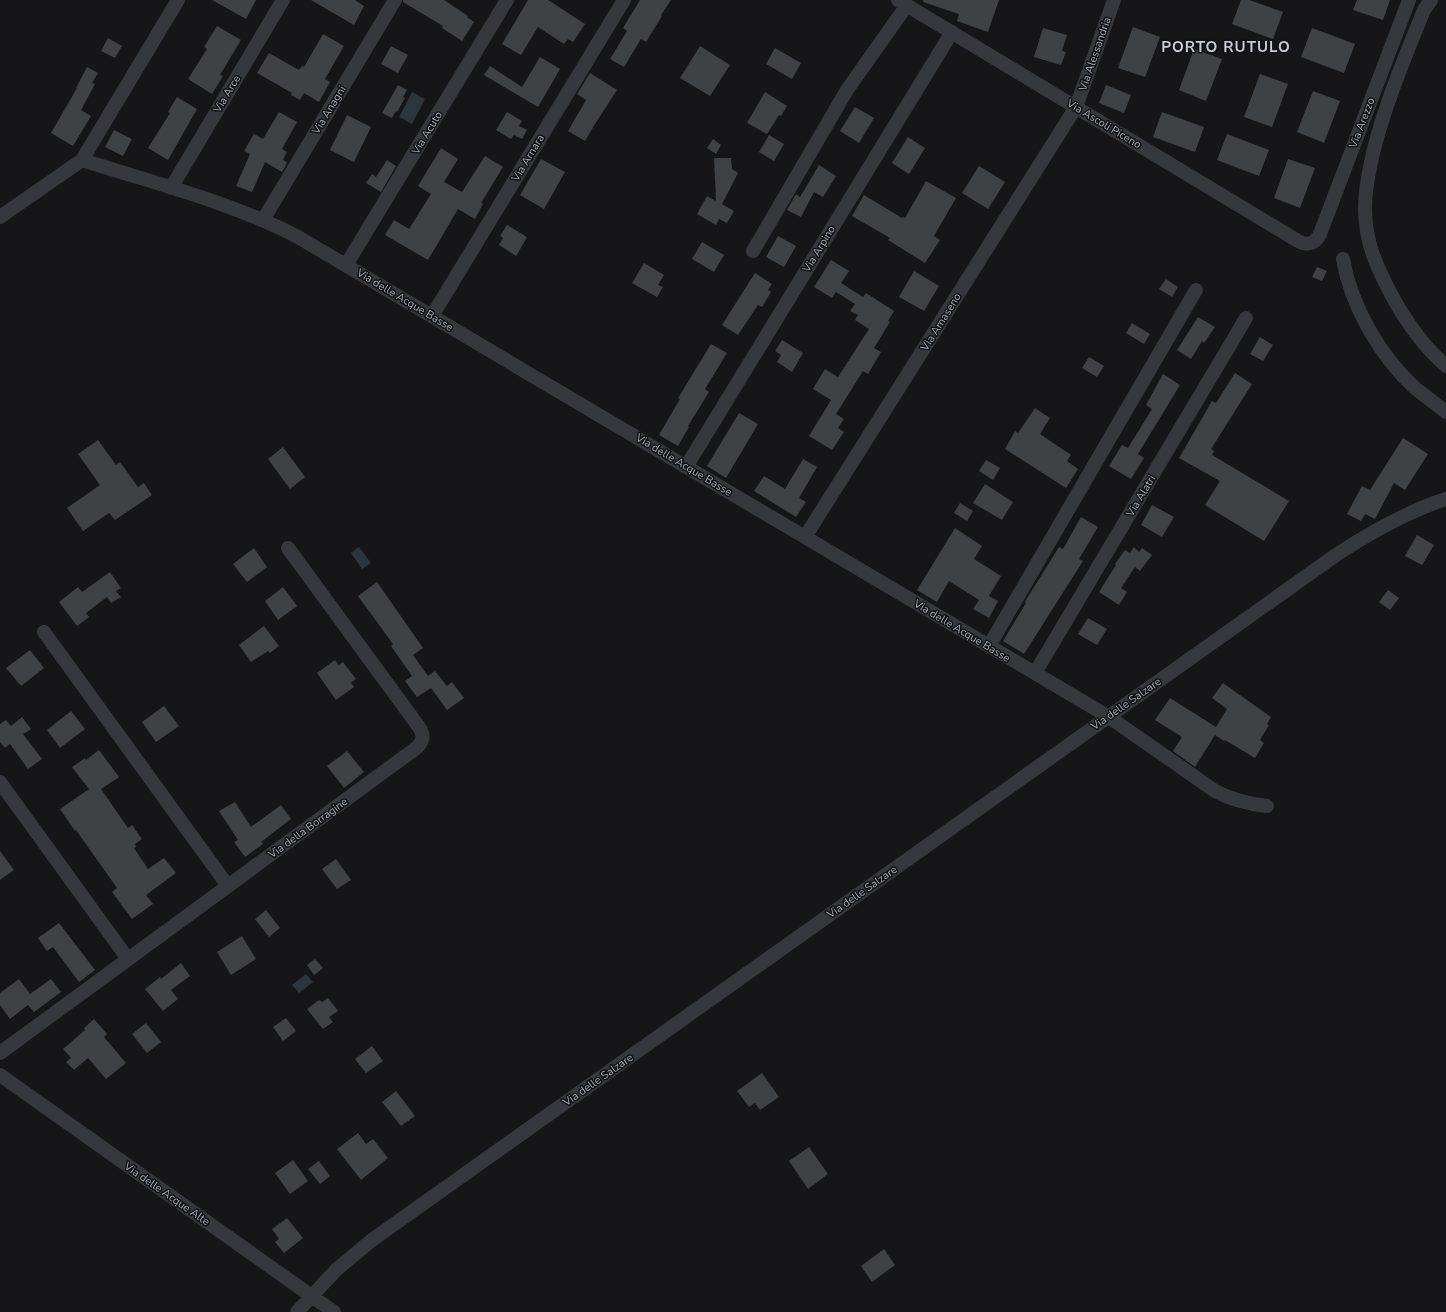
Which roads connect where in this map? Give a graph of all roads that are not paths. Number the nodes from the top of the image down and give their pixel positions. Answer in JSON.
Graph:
{"nodes":[{"id":1,"x":178,"y":0,"type":"edge"},
{"id":2,"x":283,"y":0,"type":"edge"},
{"id":3,"x":395,"y":0,"type":"edge"},
{"id":4,"x":507,"y":0,"type":"edge"},
{"id":5,"x":624,"y":0,"type":"edge"},
{"id":6,"x":1114,"y":0,"type":"edge"},
{"id":7,"x":1409,"y":0,"type":"edge"},
{"id":8,"x":1431,"y":0,"type":"edge"},
{"id":9,"x":903,"y":3,"type":"edge"},
{"id":10,"x":952,"y":32,"type":"junction"},
{"id":11,"x":1076,"y":107,"type":"junction"},
{"id":12,"x":82,"y":160,"type":"junction"},
{"id":13,"x":171,"y":188,"type":"junction"},
{"id":14,"x":0,"y":217,"type":"edge"},
{"id":15,"x":263,"y":220,"type":"junction"},
{"id":16,"x":1311,"y":243,"type":"joint"},
{"id":17,"x":753,"y":251,"type":"dead end"},
{"id":18,"x":1343,"y":259,"type":"dead end"},
{"id":19,"x":346,"y":265,"type":"junction"},
{"id":20,"x":1196,"y":290,"type":"dead end"},
{"id":21,"x":432,"y":316,"type":"junction"},
{"id":22,"x":1246,"y":318,"type":"dead end"},
{"id":23,"x":1446,"y":366,"type":"edge"},
{"id":24,"x":1446,"y":412,"type":"edge"},
{"id":25,"x":686,"y":467,"type":"junction"},
{"id":26,"x":1446,"y":499,"type":"edge"},
{"id":27,"x":805,"y":537,"type":"junction"},
{"id":28,"x":288,"y":548,"type":"dead end"},
{"id":29,"x":44,"y":632,"type":"dead end"},
{"id":30,"x":989,"y":646,"type":"junction"},
{"id":31,"x":1035,"y":674,"type":"junction"},
{"id":32,"x":1109,"y":717,"type":"junction"},
{"id":33,"x":0,"y":782,"type":"edge"},
{"id":34,"x":1267,"y":806,"type":"dead end"},
{"id":35,"x":228,"y":886,"type":"junction"},
{"id":36,"x":128,"y":959,"type":"junction"},
{"id":37,"x":0,"y":1053,"type":"edge"},
{"id":38,"x":0,"y":1075,"type":"edge"},
{"id":39,"x":312,"y":1296,"type":"junction"},
{"id":40,"x":297,"y":1312,"type":"edge"},
{"id":41,"x":334,"y":1312,"type":"edge"}],
"edges":[{"from":1,"to":12,"type":"street"},
{"from":2,"to":13,"type":"street","name":"Via Arce"},
{"from":3,"to":15,"type":"street","name":"Via Anagni"},
{"from":4,"to":19,"type":"street","name":"Via Acuto"},
{"from":5,"to":21,"type":"street","name":"Via Arnara"},
{"from":6,"to":11,"type":"street","name":"Via Alessandria"},
{"from":7,"to":16,"type":"street","name":"Via Arezzo"},
{"from":8,"to":23,"type":"street"},
{"from":9,"to":10,"type":"street","name":"Via Ascoli Piceno"},
{"from":9,"to":17,"type":"street"},
{"from":10,"to":11,"type":"street","name":"Via Ascoli Piceno"},
{"from":10,"to":25,"type":"street","name":"Via Arpino"},
{"from":11,"to":16,"type":"street","name":"Via Ascoli Piceno"},
{"from":11,"to":27,"type":"street","name":"Via Amaseno"},
{"from":12,"to":13,"type":"street","name":"Via delle Acque Basse"},
{"from":12,"to":14,"type":"street"},
{"from":13,"to":15,"type":"street","name":"Via delle Acque Basse"},
{"from":15,"to":19,"type":"street","name":"Via delle Acque Basse"},
{"from":18,"to":24,"type":"street"},
{"from":19,"to":21,"type":"street","name":"Via delle Acque Basse"},
{"from":20,"to":30,"type":"street"},
{"from":21,"to":25,"type":"street","name":"Via delle Acque Basse"},
{"from":22,"to":31,"type":"street","name":"Via Alatri"},
{"from":25,"to":27,"type":"street","name":"Via delle Acque Basse"},
{"from":26,"to":32,"type":"street","name":"Via delle Salzare"},
{"from":27,"to":30,"type":"street","name":"Via delle Acque Basse"},
{"from":28,"to":35,"type":"street","name":"Via della Borragine"},
{"from":29,"to":35,"type":"street"},
{"from":30,"to":31,"type":"street","name":"Via delle Acque Basse"},
{"from":31,"to":32,"type":"street","name":"Via delle Acque Basse"},
{"from":32,"to":34,"type":"street","name":"Via delle Acque Basse"},
{"from":32,"to":39,"type":"street","name":"Via delle Salzare"},
{"from":33,"to":36,"type":"street"},
{"from":35,"to":36,"type":"street","name":"Via della Borragine"},
{"from":36,"to":37,"type":"street","name":"Via della Borragine"},
{"from":38,"to":39,"type":"street","name":"Via delle Acque Alte"},
{"from":39,"to":40,"type":"street","name":"Via delle Salzare"},
{"from":39,"to":41,"type":"street","name":"Via delle Acque Alte"}]}
